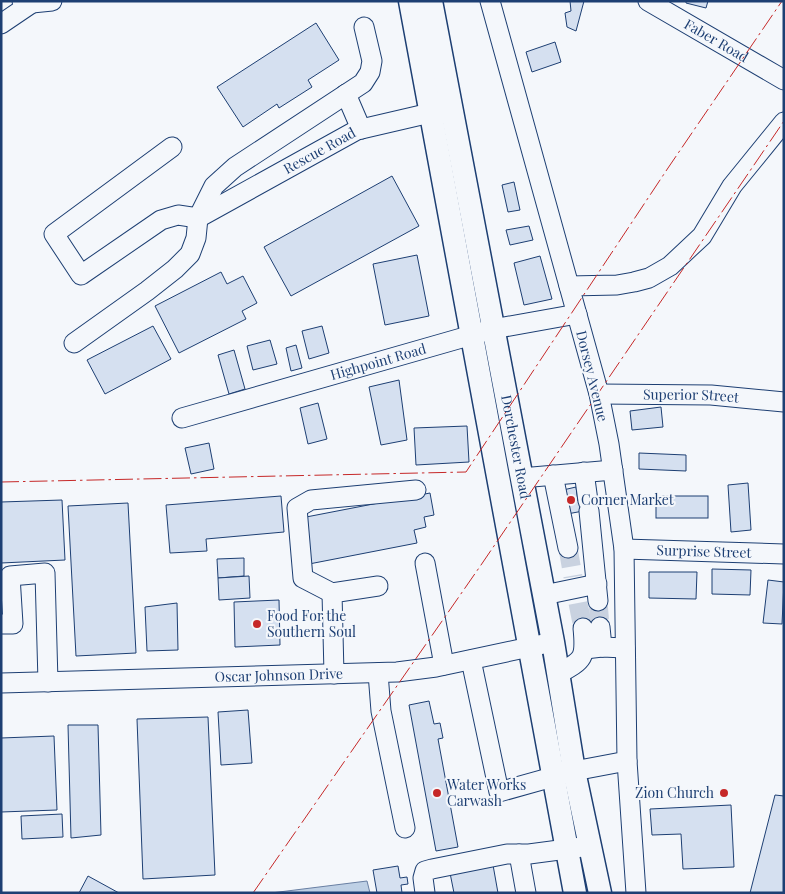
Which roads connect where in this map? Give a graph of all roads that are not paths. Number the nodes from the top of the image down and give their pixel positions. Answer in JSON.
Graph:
{"nodes":[{"id":1,"x":52,"y":1,"type":"edge"},
{"id":2,"x":410,"y":1,"type":"edge"},
{"id":3,"x":431,"y":1,"type":"edge"},
{"id":4,"x":490,"y":1,"type":"edge"},
{"id":5,"x":648,"y":1,"type":"edge"},
{"id":6,"x":27,"y":2,"type":"edge"},
{"id":7,"x":1,"y":24,"type":"edge"},
{"id":8,"x":364,"y":27,"type":"dead end"},
{"id":9,"x":784,"y":80,"type":"edge"},
{"id":10,"x":346,"y":94,"type":"junction"},
{"id":11,"x":441,"y":110,"type":"junction"},
{"id":12,"x":784,"y":122,"type":"edge"},
{"id":13,"x":362,"y":129,"type":"junction"},
{"id":14,"x":172,"y":147,"type":"dead end"},
{"id":15,"x":265,"y":147,"type":"junction"},
{"id":16,"x":282,"y":172,"type":"junction"},
{"id":17,"x":198,"y":218,"type":"junction"},
{"id":18,"x":569,"y":286,"type":"junction"},
{"id":19,"x":577,"y":314,"type":"junction"},
{"id":20,"x":482,"y":332,"type":"junction"},
{"id":21,"x":74,"y":343,"type":"dead end"},
{"id":22,"x":599,"y":394,"type":"junction"},
{"id":23,"x":784,"y":402,"type":"edge"},
{"id":24,"x":182,"y":418,"type":"dead end"},
{"id":25,"x":613,"y":470,"type":"junction"},
{"id":26,"x":584,"y":472,"type":"junction"},
{"id":27,"x":553,"y":475,"type":"junction"},
{"id":28,"x":521,"y":478,"type":"junction"},
{"id":29,"x":416,"y":490,"type":"dead end"},
{"id":30,"x":589,"y":512,"type":"junction"},
{"id":31,"x":624,"y":549,"type":"junction"},
{"id":32,"x":784,"y":554,"type":"edge"},
{"id":33,"x":425,"y":563,"type":"dead end"},
{"id":34,"x":378,"y":586,"type":"dead end"},
{"id":35,"x":332,"y":594,"type":"junction"},
{"id":36,"x":544,"y":595,"type":"junction"},
{"id":37,"x":1,"y":624,"type":"edge"},
{"id":38,"x":591,"y":628,"type":"tunnel mouth"},
{"id":39,"x":552,"y":642,"type":"junction"},
{"id":40,"x":529,"y":648,"type":"junction"},
{"id":41,"x":593,"y":648,"type":"junction"},
{"id":42,"x":625,"y":648,"type":"junction"},
{"id":43,"x":471,"y":660,"type":"junction"},
{"id":44,"x":444,"y":665,"type":"junction"},
{"id":45,"x":378,"y":673,"type":"junction"},
{"id":46,"x":334,"y":674,"type":"junction"},
{"id":47,"x":558,"y":674,"type":"junction"},
{"id":48,"x":48,"y":682,"type":"junction"},
{"id":49,"x":1,"y":683,"type":"edge"},
{"id":50,"x":627,"y":761,"type":"junction"},
{"id":51,"x":564,"y":774,"type":"junction"},
{"id":52,"x":406,"y":828,"type":"dead end"},
{"id":53,"x":590,"y":845,"type":"junction"},
{"id":54,"x":567,"y":850,"type":"junction"},
{"id":55,"x":519,"y":854,"type":"junction"},
{"id":56,"x":425,"y":893,"type":"edge"},
{"id":57,"x":526,"y":893,"type":"edge"},
{"id":58,"x":575,"y":893,"type":"edge"},
{"id":59,"x":600,"y":893,"type":"edge"},
{"id":60,"x":636,"y":893,"type":"edge"}],
"edges":[{"from":1,"to":6,"type":"street"},
{"from":2,"to":11,"type":"main road","name":"Dorchester Road"},
{"from":3,"to":11,"type":"main road","name":"Dorchester Road"},
{"from":4,"to":18,"type":"street","name":"Dorsey Avenue"},
{"from":5,"to":9,"type":"street","name":"Faber Road"},
{"from":6,"to":7,"type":"street"},
{"from":8,"to":10,"type":"street"},
{"from":10,"to":13,"type":"street"},
{"from":10,"to":15,"type":"street"},
{"from":11,"to":13,"type":"street","name":"Rescue Road"},
{"from":11,"to":20,"type":"main road","name":"Dorchester Road"},
{"from":12,"to":18,"type":"street"},
{"from":13,"to":16,"type":"street","name":"Rescue Road"},
{"from":14,"to":17,"type":"street"},
{"from":15,"to":16,"type":"street"},
{"from":15,"to":17,"type":"street"},
{"from":16,"to":17,"type":"street","name":"Rescue Road"},
{"from":17,"to":21,"type":"street"},
{"from":18,"to":19,"type":"street","name":"Dorsey Avenue"},
{"from":19,"to":20,"type":"street","name":"Highpoint Road"},
{"from":19,"to":22,"type":"street","name":"Dorsey Avenue"},
{"from":20,"to":24,"type":"street","name":"Highpoint Road"},
{"from":20,"to":28,"type":"main road","name":"Dorchester Road"},
{"from":20,"to":40,"type":"main road","name":"Dorchester Road"},
{"from":22,"to":23,"type":"street","name":"Superior Street"},
{"from":22,"to":25,"type":"street","name":"Dorsey Avenue"},
{"from":25,"to":26,"type":"street"},
{"from":25,"to":31,"type":"street","name":"Dorsey Avenue"},
{"from":26,"to":27,"type":"street"},
{"from":26,"to":30,"type":"street"},
{"from":27,"to":28,"type":"street"},
{"from":27,"to":30,"type":"street"},
{"from":28,"to":36,"type":"main road","name":"Dorchester Road"},
{"from":29,"to":35,"type":"street"},
{"from":30,"to":36,"type":"street"},
{"from":31,"to":32,"type":"street","name":"Surprise Street"},
{"from":31,"to":42,"type":"street","name":"Dorsey Avenue"},
{"from":33,"to":44,"type":"street"},
{"from":34,"to":35,"type":"street"},
{"from":35,"to":46,"type":"street"},
{"from":36,"to":39,"type":"main road","name":"Dorchester Road"},
{"from":37,"to":48,"type":"street"},
{"from":38,"to":41,"type":"street"},
{"from":39,"to":40,"type":"street","name":"Oscar Johnson Drive"},
{"from":39,"to":47,"type":"main road","name":"Dorchester Road"},
{"from":40,"to":43,"type":"street","name":"Oscar Johnson Drive"},
{"from":40,"to":51,"type":"main road","name":"Dorchester Road"},
{"from":41,"to":42,"type":"street"},
{"from":41,"to":47,"type":"street"},
{"from":42,"to":50,"type":"street","name":"Dorsey Avenue"},
{"from":43,"to":44,"type":"street","name":"Oscar Johnson Drive"},
{"from":43,"to":51,"type":"street"},
{"from":44,"to":45,"type":"street","name":"Oscar Johnson Drive"},
{"from":45,"to":46,"type":"street","name":"Oscar Johnson Drive"},
{"from":45,"to":52,"type":"street"},
{"from":46,"to":48,"type":"street","name":"Oscar Johnson Drive"},
{"from":47,"to":51,"type":"main road","name":"Dorchester Road"},
{"from":48,"to":49,"type":"street","name":"Oscar Johnson Drive"},
{"from":50,"to":51,"type":"street"},
{"from":50,"to":60,"type":"street","name":"Dorsey Avenue"},
{"from":51,"to":53,"type":"main road","name":"Dorchester Road"},
{"from":51,"to":54,"type":"main road","name":"Dorchester Road"},
{"from":53,"to":54,"type":"street"},
{"from":53,"to":59,"type":"main road","name":"Dorchester Road"},
{"from":54,"to":55,"type":"street"},
{"from":54,"to":58,"type":"main road","name":"Dorchester Road"},
{"from":55,"to":56,"type":"street"},
{"from":55,"to":57,"type":"street"}]}
